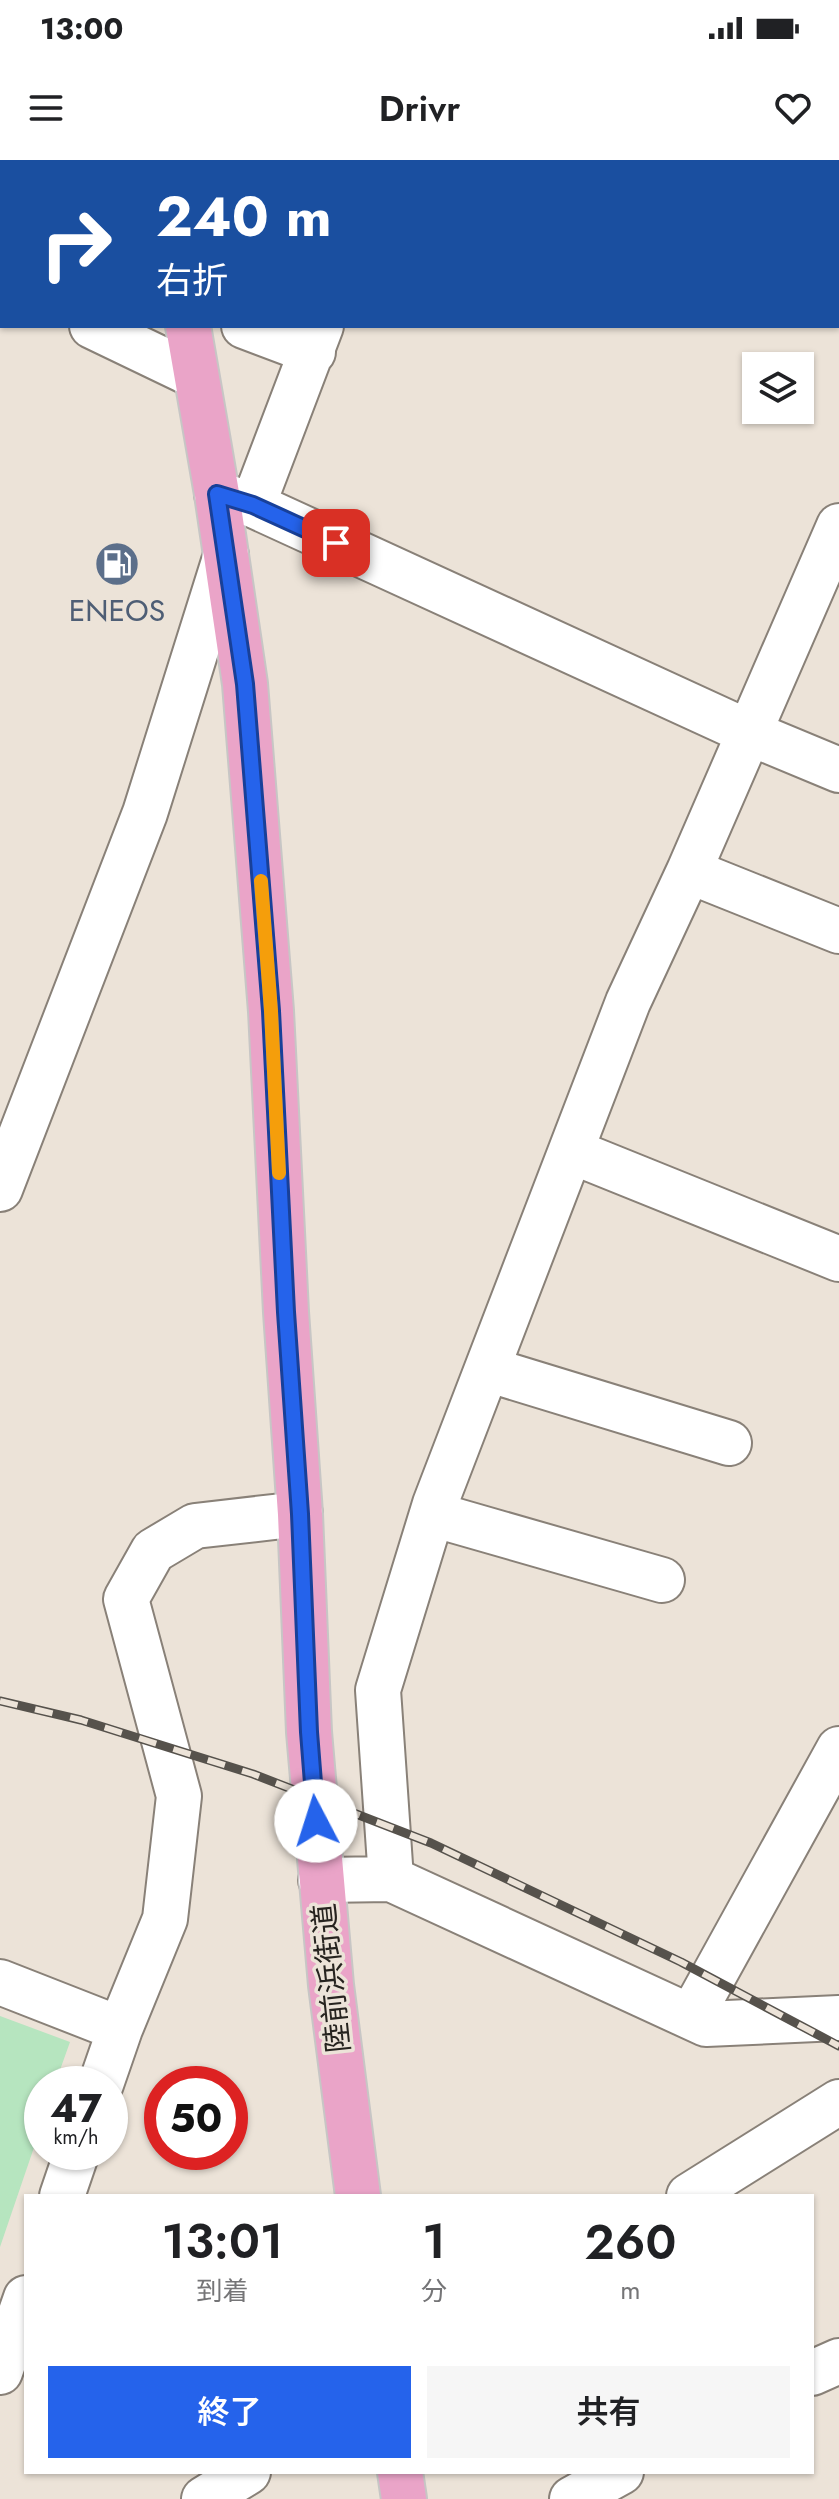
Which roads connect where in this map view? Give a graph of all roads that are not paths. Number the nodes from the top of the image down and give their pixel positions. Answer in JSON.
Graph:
{"nodes":[{"id":1,"x":96,"y":328,"type":"edge"},
{"id":2,"x":188,"y":328,"type":"edge"},
{"id":3,"x":255,"y":328,"type":"edge"},
{"id":4,"x":317,"y":339,"type":"edge"},
{"id":5,"x":196,"y":376,"type":"junction"},
{"id":6,"x":235,"y":499,"type":"junction"},
{"id":7,"x":839,"y":526,"type":"edge"},
{"id":8,"x":226,"y":555,"type":"junction"},
{"id":9,"x":750,"y":733,"type":"junction"},
{"id":10,"x":839,"y":770,"type":"edge"},
{"id":11,"x":689,"y":871,"type":"junction"},
{"id":12,"x":839,"y":931,"type":"edge"},
{"id":13,"x":571,"y":1151,"type":"junction"},
{"id":14,"x":0,"y":1189,"type":"edge"},
{"id":15,"x":839,"y":1259,"type":"edge"},
{"id":16,"x":487,"y":1369,"type":"junction"},
{"id":17,"x":729,"y":1443,"type":"dead end"},
{"id":18,"x":300,"y":1514,"type":"junction"},
{"id":19,"x":432,"y":1514,"type":"junction"},
{"id":20,"x":662,"y":1580,"type":"dead end"},
{"id":21,"x":839,"y":1749,"type":"edge"},
{"id":22,"x":391,"y":1879,"type":"junction"},
{"id":23,"x":321,"y":1880,"type":"junction"},
{"id":24,"x":0,"y":1982,"type":"edge"},
{"id":25,"x":691,"y":2017,"type":"junction"},
{"id":26,"x":839,"y":2018,"type":"edge"},
{"id":27,"x":120,"y":2029,"type":"junction"},
{"id":28,"x":107,"y":2066,"type":"edge"},
{"id":29,"x":839,"y":2102,"type":"edge"},
{"id":30,"x":71,"y":2170,"type":"edge"},
{"id":31,"x":63,"y":2194,"type":"edge"},
{"id":32,"x":358,"y":2194,"type":"edge"},
{"id":33,"x":692,"y":2194,"type":"edge"},
{"id":34,"x":24,"y":2304,"type":"edge"},
{"id":35,"x":839,"y":2361,"type":"edge"},
{"id":36,"x":0,"y":2372,"type":"edge"},
{"id":37,"x":814,"y":2372,"type":"edge"},
{"id":38,"x":245,"y":2474,"type":"edge"},
{"id":39,"x":400,"y":2474,"type":"edge"},
{"id":40,"x":617,"y":2474,"type":"edge"},
{"id":41,"x":204,"y":2499,"type":"edge"},
{"id":42,"x":404,"y":2499,"type":"edge"},
{"id":43,"x":572,"y":2499,"type":"edge"}],
"edges":[{"from":1,"to":5,"type":"street"},
{"from":2,"to":5,"type":"main road","name":"陸前浜街道"},
{"from":3,"to":4,"type":"street"},
{"from":4,"to":6,"type":"street"},
{"from":5,"to":6,"type":"main road","name":"陸前浜街道"},
{"from":6,"to":8,"type":"main road","name":"陸前浜街道"},
{"from":6,"to":9,"type":"street"},
{"from":7,"to":9,"type":"street"},
{"from":8,"to":14,"type":"street"},
{"from":8,"to":18,"type":"main road","name":"陸前浜街道"},
{"from":9,"to":10,"type":"street"},
{"from":9,"to":11,"type":"street"},
{"from":11,"to":12,"type":"street"},
{"from":11,"to":13,"type":"street"},
{"from":13,"to":15,"type":"street"},
{"from":13,"to":16,"type":"street"},
{"from":16,"to":17,"type":"street"},
{"from":16,"to":19,"type":"street"},
{"from":18,"to":23,"type":"main road","name":"陸前浜街道"},
{"from":18,"to":27,"type":"street"},
{"from":19,"to":20,"type":"street"},
{"from":19,"to":22,"type":"street"},
{"from":21,"to":25,"type":"street"},
{"from":22,"to":23,"type":"street"},
{"from":22,"to":25,"type":"street"},
{"from":23,"to":32,"type":"main road","name":"陸前浜街道"},
{"from":24,"to":27,"type":"street"},
{"from":25,"to":26,"type":"street"},
{"from":27,"to":28,"type":"street"},
{"from":29,"to":33,"type":"street"},
{"from":30,"to":31,"type":"street"},
{"from":34,"to":36,"type":"street"},
{"from":35,"to":37,"type":"street"},
{"from":38,"to":41,"type":"street"},
{"from":39,"to":42,"type":"main road"},
{"from":40,"to":43,"type":"street"}]}
